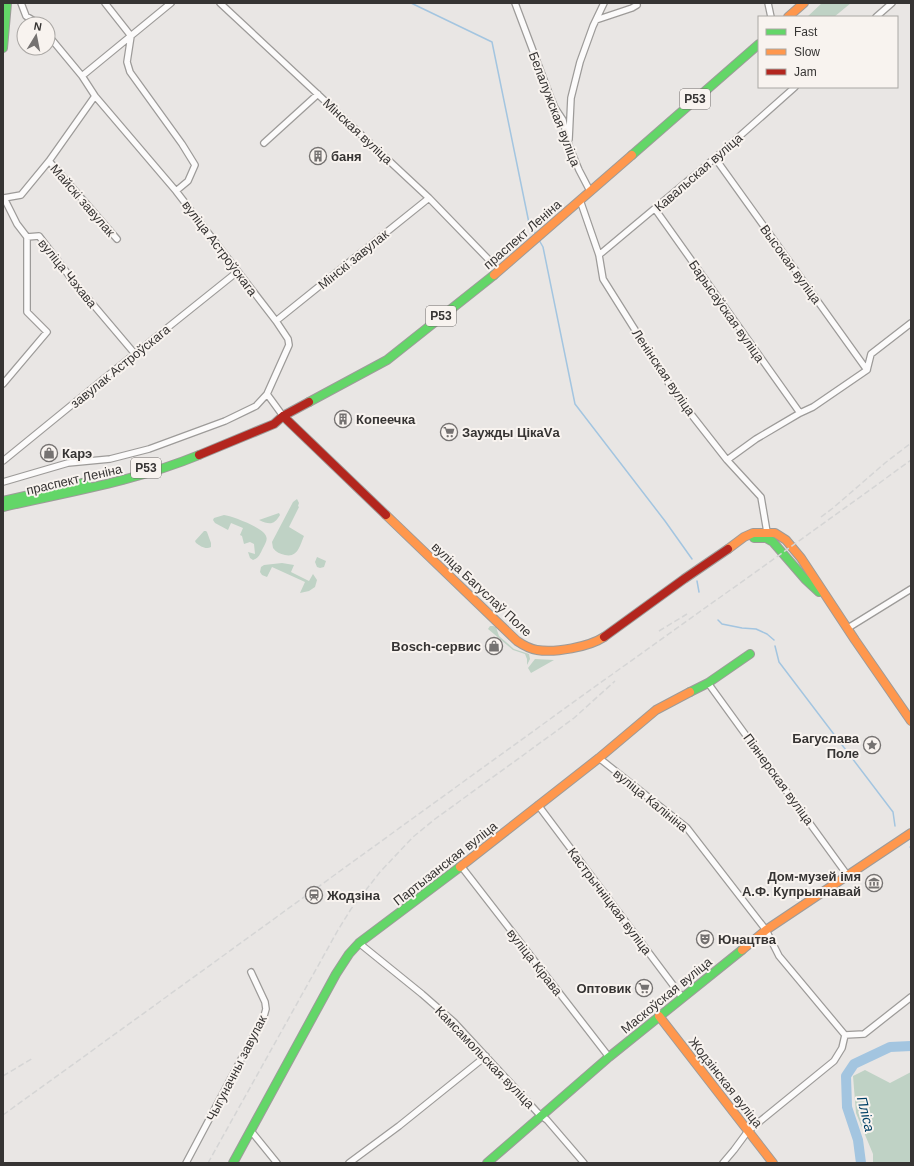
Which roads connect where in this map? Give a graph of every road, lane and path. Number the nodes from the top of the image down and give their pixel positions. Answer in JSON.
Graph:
{"nodes":[{"id":1,"x":7,"y":3,"type":"edge"},
{"id":2,"x":22,"y":3,"type":"edge"},
{"id":3,"x":105,"y":3,"type":"edge"},
{"id":4,"x":171,"y":3,"type":"edge"},
{"id":5,"x":220,"y":3,"type":"edge"},
{"id":6,"x":515,"y":3,"type":"edge"},
{"id":7,"x":604,"y":3,"type":"edge"},
{"id":8,"x":636,"y":3,"type":"edge"},
{"id":9,"x":768,"y":3,"type":"edge"},
{"id":10,"x":804,"y":3,"type":"edge"},
{"id":11,"x":892,"y":3,"type":"edge"},
{"id":12,"x":26,"y":16,"type":"edge"},
{"id":13,"x":771,"y":16,"type":"edge"},
{"id":14,"x":789,"y":16,"type":"edge"},
{"id":15,"x":877,"y":16,"type":"edge"},
{"id":16,"x":596,"y":20,"type":"junction"},
{"id":17,"x":131,"y":36,"type":"junction"},
{"id":18,"x":56,"y":45,"type":"edge"},
{"id":19,"x":758,"y":45,"type":"edge"},
{"id":20,"x":3,"y":48,"type":"edge"},
{"id":21,"x":82,"y":76,"type":"junction"},
{"id":22,"x":794,"y":88,"type":"edge"},
{"id":23,"x":318,"y":94,"type":"junction"},
{"id":24,"x":95,"y":96,"type":"junction"},
{"id":25,"x":264,"y":143,"type":"dead end"},
{"id":26,"x":569,"y":146,"type":"junction"},
{"id":27,"x":715,"y":158,"type":"junction"},
{"id":28,"x":49,"y":161,"type":"junction"},
{"id":29,"x":176,"y":191,"type":"junction"},
{"id":30,"x":590,"y":191,"type":"junction"},
{"id":31,"x":4,"y":198,"type":"edge"},
{"id":32,"x":429,"y":198,"type":"junction"},
{"id":33,"x":580,"y":200,"type":"junction"},
{"id":34,"x":655,"y":209,"type":"junction"},
{"id":35,"x":27,"y":237,"type":"junction"},
{"id":36,"x":117,"y":239,"type":"dead end"},
{"id":37,"x":599,"y":255,"type":"junction"},
{"id":38,"x":492,"y":263,"type":"dead end"},
{"id":39,"x":238,"y":272,"type":"junction"},
{"id":40,"x":276,"y":321,"type":"junction"},
{"id":41,"x":911,"y":323,"type":"edge"},
{"id":42,"x":135,"y":354,"type":"junction"},
{"id":43,"x":867,"y":370,"type":"junction"},
{"id":44,"x":3,"y":384,"type":"edge"},
{"id":45,"x":267,"y":394,"type":"junction"},
{"id":46,"x":800,"y":413,"type":"junction"},
{"id":47,"x":283,"y":416,"type":"junction"},
{"id":48,"x":727,"y":460,"type":"junction"},
{"id":49,"x":3,"y":461,"type":"edge"},
{"id":50,"x":3,"y":482,"type":"edge"},
{"id":51,"x":3,"y":501,"type":"edge"},
{"id":52,"x":3,"y":507,"type":"edge"},
{"id":53,"x":767,"y":532,"type":"junction"},
{"id":54,"x":734,"y":546,"type":"junction"},
{"id":55,"x":911,"y":589,"type":"edge"},
{"id":56,"x":831,"y":604,"type":"junction"},
{"id":57,"x":848,"y":628,"type":"junction"},
{"id":58,"x":750,"y":654,"type":"dead end"},
{"id":59,"x":708,"y":683,"type":"junction"},
{"id":60,"x":911,"y":721,"type":"edge"},
{"id":61,"x":599,"y":758,"type":"junction"},
{"id":62,"x":538,"y":805,"type":"junction"},
{"id":63,"x":911,"y":833,"type":"edge"},
{"id":64,"x":461,"y":866,"type":"junction"},
{"id":65,"x":848,"y":876,"type":"junction"},
{"id":66,"x":766,"y":930,"type":"junction"},
{"id":67,"x":359,"y":944,"type":"junction"},
{"id":68,"x":251,"y":972,"type":"dead end"},
{"id":69,"x":682,"y":997,"type":"junction"},
{"id":70,"x":911,"y":997,"type":"edge"},
{"id":71,"x":659,"y":1016,"type":"junction"},
{"id":72,"x":845,"y":1034,"type":"junction"},
{"id":73,"x":486,"y":1056,"type":"junction"},
{"id":74,"x":609,"y":1057,"type":"junction"},
{"id":75,"x":542,"y":1116,"type":"junction"},
{"id":76,"x":251,"y":1131,"type":"junction"},
{"id":77,"x":748,"y":1131,"type":"junction"},
{"id":78,"x":492,"y":1162,"type":"edge"},
{"id":79,"x":186,"y":1163,"type":"edge"},
{"id":80,"x":233,"y":1163,"type":"edge"},
{"id":81,"x":277,"y":1163,"type":"edge"},
{"id":82,"x":349,"y":1163,"type":"edge"},
{"id":83,"x":584,"y":1163,"type":"edge"},
{"id":84,"x":723,"y":1163,"type":"edge"},
{"id":85,"x":773,"y":1163,"type":"edge"}],
"edges":[{"from":1,"to":20,"type":"main road"},
{"from":2,"to":12,"type":"street"},
{"from":3,"to":17,"type":"street"},
{"from":4,"to":17,"type":"street"},
{"from":5,"to":23,"type":"street","name":"Мінская вуліца"},
{"from":6,"to":26,"type":"street","name":"Белалужская вуліца"},
{"from":7,"to":16,"type":"street"},
{"from":8,"to":16,"type":"street"},
{"from":9,"to":13,"type":"street"},
{"from":10,"to":14,"type":"main road"},
{"from":11,"to":15,"type":"street"},
{"from":16,"to":26,"type":"street"},
{"from":17,"to":21,"type":"street"},
{"from":17,"to":29,"type":"street","name":"вуліца Астроўскага"},
{"from":18,"to":21,"type":"street"},
{"from":19,"to":30,"type":"main road","name":"праспект Леніна","number":"Р53"},
{"from":21,"to":24,"type":"street"},
{"from":22,"to":27,"type":"street","name":"Кавальская вуліца"},
{"from":23,"to":25,"type":"street"},
{"from":23,"to":32,"type":"street","name":"Мінская вуліца"},
{"from":24,"to":28,"type":"street"},
{"from":24,"to":29,"type":"street"},
{"from":26,"to":30,"type":"street","name":"Белалужская вуліца"},
{"from":27,"to":34,"type":"street","name":"Кавальская вуліца"},
{"from":27,"to":43,"type":"street","name":"Высокая вуліца"},
{"from":28,"to":31,"type":"street"},
{"from":28,"to":36,"type":"street","name":"Майскі завулак"},
{"from":29,"to":39,"type":"street","name":"вуліца Астроўскага"},
{"from":30,"to":33,"type":"main road","name":"праспект Леніна","number":"Р53"},
{"from":31,"to":35,"type":"street","name":"вуліца Чэхава"},
{"from":32,"to":38,"type":"street","name":"Мінская вуліца"},
{"from":32,"to":40,"type":"street","name":"Мінскі завулак"},
{"from":33,"to":37,"type":"street","name":"Ленінская вуліца"},
{"from":33,"to":47,"type":"main road","name":"праспект Леніна","number":"Р53"},
{"from":34,"to":37,"type":"street","name":"Кавальская вуліца"},
{"from":34,"to":46,"type":"street","name":"Барысаўская вуліца"},
{"from":35,"to":42,"type":"street","name":"вуліца Чэхава"},
{"from":35,"to":44,"type":"street"},
{"from":37,"to":48,"type":"street","name":"Ленінская вуліца"},
{"from":39,"to":40,"type":"street","name":"вуліца Астроўскага"},
{"from":39,"to":42,"type":"street","name":"завулак Астроўскага"},
{"from":40,"to":45,"type":"street","name":"вуліца Астроўскага"},
{"from":41,"to":43,"type":"street"},
{"from":42,"to":49,"type":"street","name":"завулак Астроўскага"},
{"from":43,"to":46,"type":"street"},
{"from":45,"to":47,"type":"street"},
{"from":45,"to":50,"type":"street"},
{"from":46,"to":48,"type":"street"},
{"from":47,"to":51,"type":"main road","name":"праспект Леніна","number":"Р53"},
{"from":47,"to":52,"type":"main road","name":"праспект Леніна","number":"Р53"},
{"from":47,"to":54,"type":"main road","name":"вуліца Багуслаў Поле"},
{"from":48,"to":53,"type":"street","name":"Ленінская вуліца"},
{"from":53,"to":54,"type":"main road","name":"вуліца Багуслаў Поле"},
{"from":53,"to":56,"type":"main road","name":"вуліца Багуслаў Поле"},
{"from":54,"to":56,"type":"main road","name":"вуліца Багуслаў Поле"},
{"from":55,"to":57,"type":"street"},
{"from":56,"to":57,"type":"main road","name":"вуліца Багуслаў Поле"},
{"from":57,"to":60,"type":"main road","name":"вуліца Багуслаў Поле"},
{"from":58,"to":59,"type":"main road","name":"Партызанская вуліца"},
{"from":59,"to":61,"type":"main road","name":"Партызанская вуліца"},
{"from":59,"to":65,"type":"street","name":"Піянерская вуліца"},
{"from":61,"to":62,"type":"main road","name":"Партызанская вуліца"},
{"from":61,"to":66,"type":"street","name":"вуліца Калініна"},
{"from":62,"to":64,"type":"main road","name":"Партызанская вуліца"},
{"from":62,"to":69,"type":"street","name":"Кастрычніцкая вуліца"},
{"from":63,"to":65,"type":"main road","name":"Маскоўская вуліца"},
{"from":64,"to":67,"type":"main road","name":"Партызанская вуліца"},
{"from":64,"to":74,"type":"street","name":"вуліца Кірава"},
{"from":65,"to":66,"type":"main road","name":"Маскоўская вуліца"},
{"from":66,"to":69,"type":"main road","name":"Маскоўская вуліца"},
{"from":66,"to":72,"type":"street","name":"вуліца Калініна"},
{"from":67,"to":73,"type":"street","name":"Камсамольская вуліца"},
{"from":67,"to":76,"type":"main road","name":"Партызанская вуліца"},
{"from":68,"to":79,"type":"street","name":"Чыгуначны завулак"},
{"from":69,"to":71,"type":"main road","name":"Маскоўская вуліца"},
{"from":70,"to":72,"type":"street"},
{"from":71,"to":74,"type":"main road","name":"Маскоўская вуліца"},
{"from":71,"to":77,"type":"main road","name":"Жодзінская вуліца"},
{"from":72,"to":77,"type":"street"},
{"from":73,"to":75,"type":"street","name":"Камсамольская вуліца"},
{"from":73,"to":82,"type":"street"},
{"from":74,"to":75,"type":"main road","name":"Маскоўская вуліца"},
{"from":75,"to":78,"type":"main road","name":"Маскоўская вуліца"},
{"from":75,"to":83,"type":"street","name":"Камсамольская вуліца"},
{"from":76,"to":80,"type":"main road","name":"Партызанская вуліца"},
{"from":76,"to":81,"type":"street"},
{"from":77,"to":84,"type":"street"},
{"from":77,"to":85,"type":"main road","name":"Жодзінская вуліца"}]}
